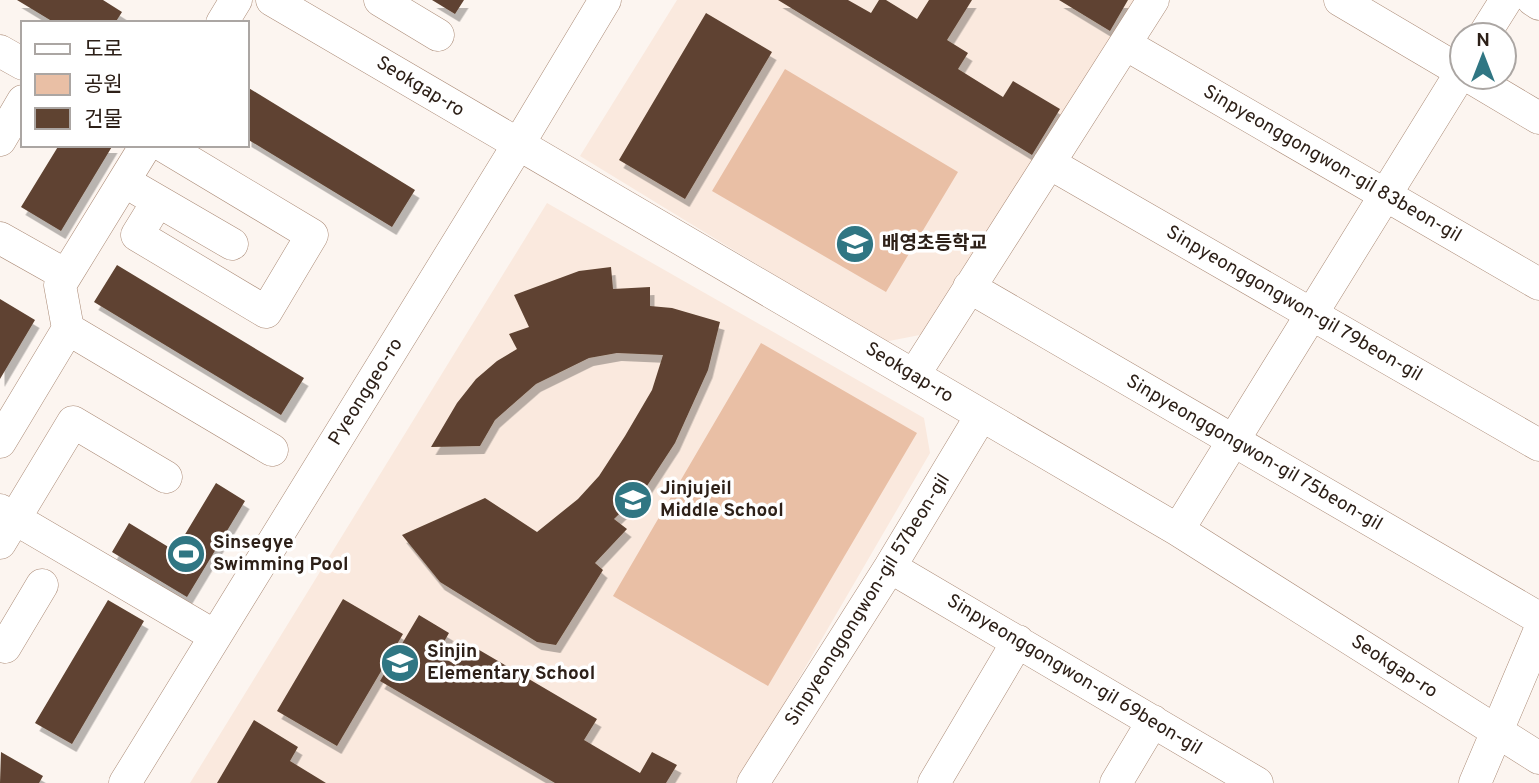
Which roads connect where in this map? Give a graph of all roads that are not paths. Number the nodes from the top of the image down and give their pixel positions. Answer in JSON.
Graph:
{"nodes":[{"id":1,"x":236,"y":0,"type":"edge"},
{"id":2,"x":272,"y":0,"type":"edge"},
{"id":3,"x":380,"y":0,"type":"edge"},
{"id":4,"x":605,"y":0,"type":"edge"},
{"id":5,"x":1153,"y":0,"type":"edge"},
{"id":6,"x":1340,"y":0,"type":"edge"},
{"id":7,"x":1506,"y":0,"type":"edge"},
{"id":8,"x":1532,"y":0,"type":"edge"},
{"id":9,"x":1539,"y":4,"type":"edge"},
{"id":10,"x":223,"y":21,"type":"edge"},
{"id":11,"x":1493,"y":21,"type":"edge"},
{"id":12,"x":438,"y":35,"type":"dead end"},
{"id":13,"x":1125,"y":44,"type":"junction"},
{"id":14,"x":0,"y":51,"type":"edge"},
{"id":15,"x":21,"y":63,"type":"edge"},
{"id":16,"x":1448,"y":64,"type":"edge"},
{"id":17,"x":1450,"y":91,"type":"edge"},
{"id":18,"x":1494,"y":91,"type":"edge"},
{"id":19,"x":21,"y":104,"type":"edge"},
{"id":20,"x":1539,"y":118,"type":"edge"},
{"id":21,"x":0,"y":140,"type":"edge"},
{"id":22,"x":518,"y":145,"type":"junction"},
{"id":23,"x":145,"y":147,"type":"edge"},
{"id":24,"x":165,"y":147,"type":"edge"},
{"id":25,"x":1049,"y":163,"type":"junction"},
{"id":26,"x":124,"y":181,"type":"junction"},
{"id":27,"x":1385,"y":195,"type":"junction"},
{"id":28,"x":158,"y":201,"type":"junction"},
{"id":29,"x":0,"y":238,"type":"edge"},
{"id":30,"x":232,"y":244,"type":"dead end"},
{"id":31,"x":66,"y":275,"type":"junction"},
{"id":32,"x":1539,"y":284,"type":"edge"},
{"id":33,"x":970,"y":287,"type":"junction"},
{"id":34,"x":1312,"y":314,"type":"junction"},
{"id":35,"x":68,"y":329,"type":"junction"},
{"id":36,"x":914,"y":375,"type":"junction"},
{"id":37,"x":981,"y":416,"type":"junction"},
{"id":38,"x":1233,"y":440,"type":"junction"},
{"id":39,"x":0,"y":442,"type":"edge"},
{"id":40,"x":1539,"y":445,"type":"edge"},
{"id":41,"x":272,"y":450,"type":"dead end"},
{"id":42,"x":166,"y":477,"type":"dead end"},
{"id":43,"x":5,"y":524,"type":"edge"},
{"id":44,"x":1178,"y":530,"type":"junction"},
{"id":45,"x":890,"y":567,"type":"junction"},
{"id":46,"x":42,"y":585,"type":"dead end"},
{"id":47,"x":1539,"y":618,"type":"edge"},
{"id":48,"x":1539,"y":632,"type":"edge"},
{"id":49,"x":215,"y":636,"type":"junction"},
{"id":50,"x":1018,"y":641,"type":"junction"},
{"id":51,"x":0,"y":644,"type":"edge"},
{"id":52,"x":1153,"y":721,"type":"junction"},
{"id":53,"x":1497,"y":733,"type":"junction"},
{"id":54,"x":1539,"y":758,"type":"edge"},
{"id":55,"x":125,"y":783,"type":"edge"},
{"id":56,"x":753,"y":783,"type":"edge"},
{"id":57,"x":934,"y":783,"type":"edge"},
{"id":58,"x":1115,"y":783,"type":"edge"},
{"id":59,"x":1258,"y":783,"type":"edge"},
{"id":60,"x":1475,"y":783,"type":"edge"}],
"edges":[{"from":1,"to":10,"type":"street"},
{"from":2,"to":22,"type":"street","name":"Seokgap-ro"},
{"from":3,"to":12,"type":"street"},
{"from":4,"to":22,"type":"street","name":"Pyeonggeo-ro"},
{"from":5,"to":13,"type":"street"},
{"from":6,"to":16,"type":"street"},
{"from":7,"to":11,"type":"street"},
{"from":8,"to":9,"type":"street"},
{"from":13,"to":25,"type":"street"},
{"from":13,"to":27,"type":"street","name":"Sinpyeonggongwon-gil 83beon-gil"},
{"from":14,"to":15,"type":"street"},
{"from":17,"to":27,"type":"street"},
{"from":18,"to":20,"type":"street"},
{"from":19,"to":21,"type":"street"},
{"from":22,"to":36,"type":"street","name":"Seokgap-ro"},
{"from":22,"to":49,"type":"street","name":"Pyeonggeo-ro"},
{"from":23,"to":26,"type":"street"},
{"from":24,"to":28,"type":"street"},
{"from":25,"to":33,"type":"street"},
{"from":25,"to":34,"type":"street","name":"Sinpyeonggongwon-gil 79beon-gil"},
{"from":26,"to":28,"type":"street"},
{"from":26,"to":31,"type":"street"},
{"from":27,"to":32,"type":"street","name":"Sinpyeonggongwon-gil 83beon-gil"},
{"from":27,"to":34,"type":"street"},
{"from":28,"to":30,"type":"street"},
{"from":29,"to":31,"type":"street"},
{"from":31,"to":35,"type":"street"},
{"from":33,"to":36,"type":"street"},
{"from":33,"to":38,"type":"street","name":"Sinpyeonggongwon-gil 75beon-gil"},
{"from":34,"to":38,"type":"street"},
{"from":34,"to":40,"type":"street","name":"Sinpyeonggongwon-gil 79beon-gil"},
{"from":35,"to":39,"type":"street"},
{"from":35,"to":41,"type":"street"},
{"from":36,"to":37,"type":"street","name":"Seokgap-ro"},
{"from":37,"to":44,"type":"street","name":"Seokgap-ro"},
{"from":37,"to":45,"type":"street","name":"Sinpyeonggongwon-gil 57beon-gil"},
{"from":38,"to":44,"type":"street"},
{"from":38,"to":47,"type":"street","name":"Sinpyeonggongwon-gil 75beon-gil"},
{"from":42,"to":43,"type":"street"},
{"from":43,"to":49,"type":"street"},
{"from":44,"to":53,"type":"street","name":"Seokgap-ro"},
{"from":45,"to":50,"type":"street","name":"Sinpyeonggongwon-gil 69beon-gil"},
{"from":45,"to":56,"type":"street","name":"Sinpyeonggongwon-gil 57beon-gil"},
{"from":46,"to":51,"type":"street"},
{"from":48,"to":53,"type":"street"},
{"from":49,"to":55,"type":"street","name":"Pyeonggeo-ro"},
{"from":50,"to":52,"type":"street","name":"Sinpyeonggongwon-gil 69beon-gil"},
{"from":50,"to":57,"type":"street"},
{"from":52,"to":58,"type":"street"},
{"from":52,"to":59,"type":"street","name":"Sinpyeonggongwon-gil 69beon-gil"},
{"from":53,"to":54,"type":"street","name":"Seokgap-ro"},
{"from":53,"to":60,"type":"street"}]}
